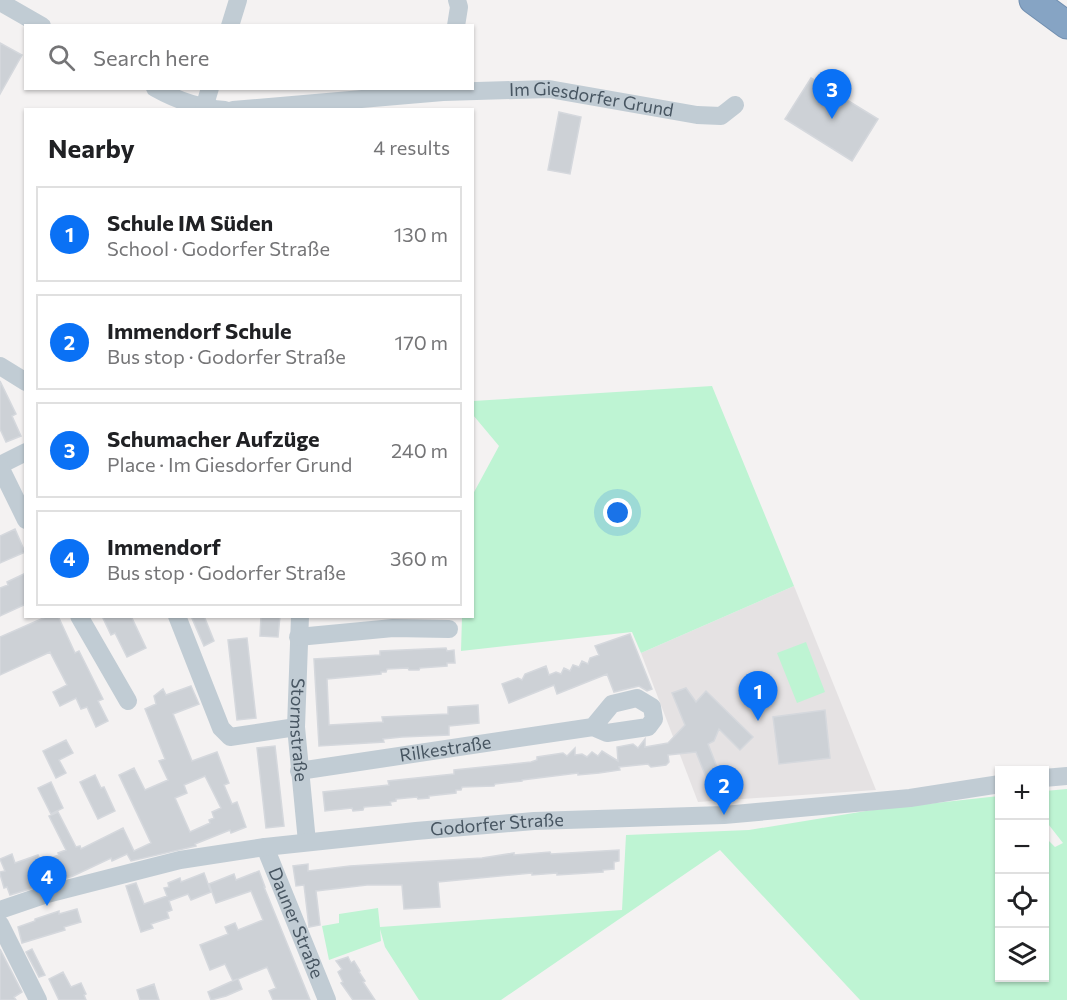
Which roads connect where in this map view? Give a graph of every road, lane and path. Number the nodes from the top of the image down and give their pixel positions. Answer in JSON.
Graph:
{"nodes":[{"id":1,"x":238,"y":0,"type":"edge"},
{"id":2,"x":457,"y":0,"type":"edge"},
{"id":3,"x":1034,"y":0,"type":"edge"},
{"id":4,"x":5,"y":3,"type":"edge"},
{"id":5,"x":39,"y":24,"type":"edge"},
{"id":6,"x":231,"y":24,"type":"edge"},
{"id":7,"x":456,"y":24,"type":"edge"},
{"id":8,"x":1067,"y":25,"type":"edge"},
{"id":9,"x":158,"y":90,"type":"edge"},
{"id":10,"x":209,"y":90,"type":"edge"},
{"id":11,"x":443,"y":90,"type":"edge"},
{"id":12,"x":474,"y":90,"type":"edge"},
{"id":13,"x":735,"y":105,"type":"dead end"},
{"id":14,"x":204,"y":108,"type":"edge"},
{"id":15,"x":254,"y":108,"type":"edge"},
{"id":16,"x":0,"y":366,"type":"edge"},
{"id":17,"x":24,"y":381,"type":"edge"},
{"id":18,"x":24,"y":453,"type":"edge"},
{"id":19,"x":0,"y":466,"type":"edge"},
{"id":20,"x":24,"y":516,"type":"edge"},
{"id":21,"x":80,"y":618,"type":"edge"},
{"id":22,"x":178,"y":618,"type":"edge"},
{"id":23,"x":300,"y":618,"type":"edge"},
{"id":24,"x":449,"y":629,"type":"dead end"},
{"id":25,"x":298,"y":637,"type":"junction"},
{"id":26,"x":128,"y":701,"type":"dead end"},
{"id":27,"x":593,"y":727,"type":"dead end"},
{"id":28,"x":296,"y":728,"type":"junction"},
{"id":29,"x":299,"y":771,"type":"junction"},
{"id":30,"x":1067,"y":776,"type":"edge"},
{"id":31,"x":1049,"y":778,"type":"edge"},
{"id":32,"x":995,"y":785,"type":"edge"},
{"id":33,"x":306,"y":842,"type":"junction"},
{"id":34,"x":265,"y":847,"type":"junction"},
{"id":35,"x":0,"y":910,"type":"edge"},
{"id":36,"x":0,"y":924,"type":"edge"},
{"id":37,"x":38,"y":1000,"type":"edge"},
{"id":38,"x":327,"y":1000,"type":"edge"}],
"edges":[{"from":1,"to":6,"type":"street"},
{"from":2,"to":7,"type":"street"},
{"from":3,"to":8,"type":"highway"},
{"from":4,"to":5,"type":"street"},
{"from":9,"to":14,"type":"street"},
{"from":10,"to":14,"type":"street"},
{"from":11,"to":15,"type":"street","name":"Im Giesdorfer Grund"},
{"from":12,"to":13,"type":"street","name":"Im Giesdorfer Grund"},
{"from":16,"to":17,"type":"street"},
{"from":18,"to":19,"type":"street"},
{"from":19,"to":20,"type":"street"},
{"from":21,"to":26,"type":"street"},
{"from":22,"to":28,"type":"street"},
{"from":23,"to":25,"type":"street","name":"Stormstraße"},
{"from":24,"to":25,"type":"street"},
{"from":25,"to":28,"type":"street","name":"Stormstraße"},
{"from":27,"to":29,"type":"street","name":"Rilkestraße"},
{"from":28,"to":29,"type":"street","name":"Stormstraße"},
{"from":29,"to":33,"type":"street","name":"Stormstraße"},
{"from":30,"to":31,"type":"street"},
{"from":32,"to":33,"type":"street","name":"Godorfer Straße"},
{"from":33,"to":34,"type":"street","name":"Godorfer Straße"},
{"from":34,"to":35,"type":"street","name":"Godorfer Straße"},
{"from":34,"to":38,"type":"street","name":"Dauner Straße"},
{"from":36,"to":37,"type":"street"}]}
